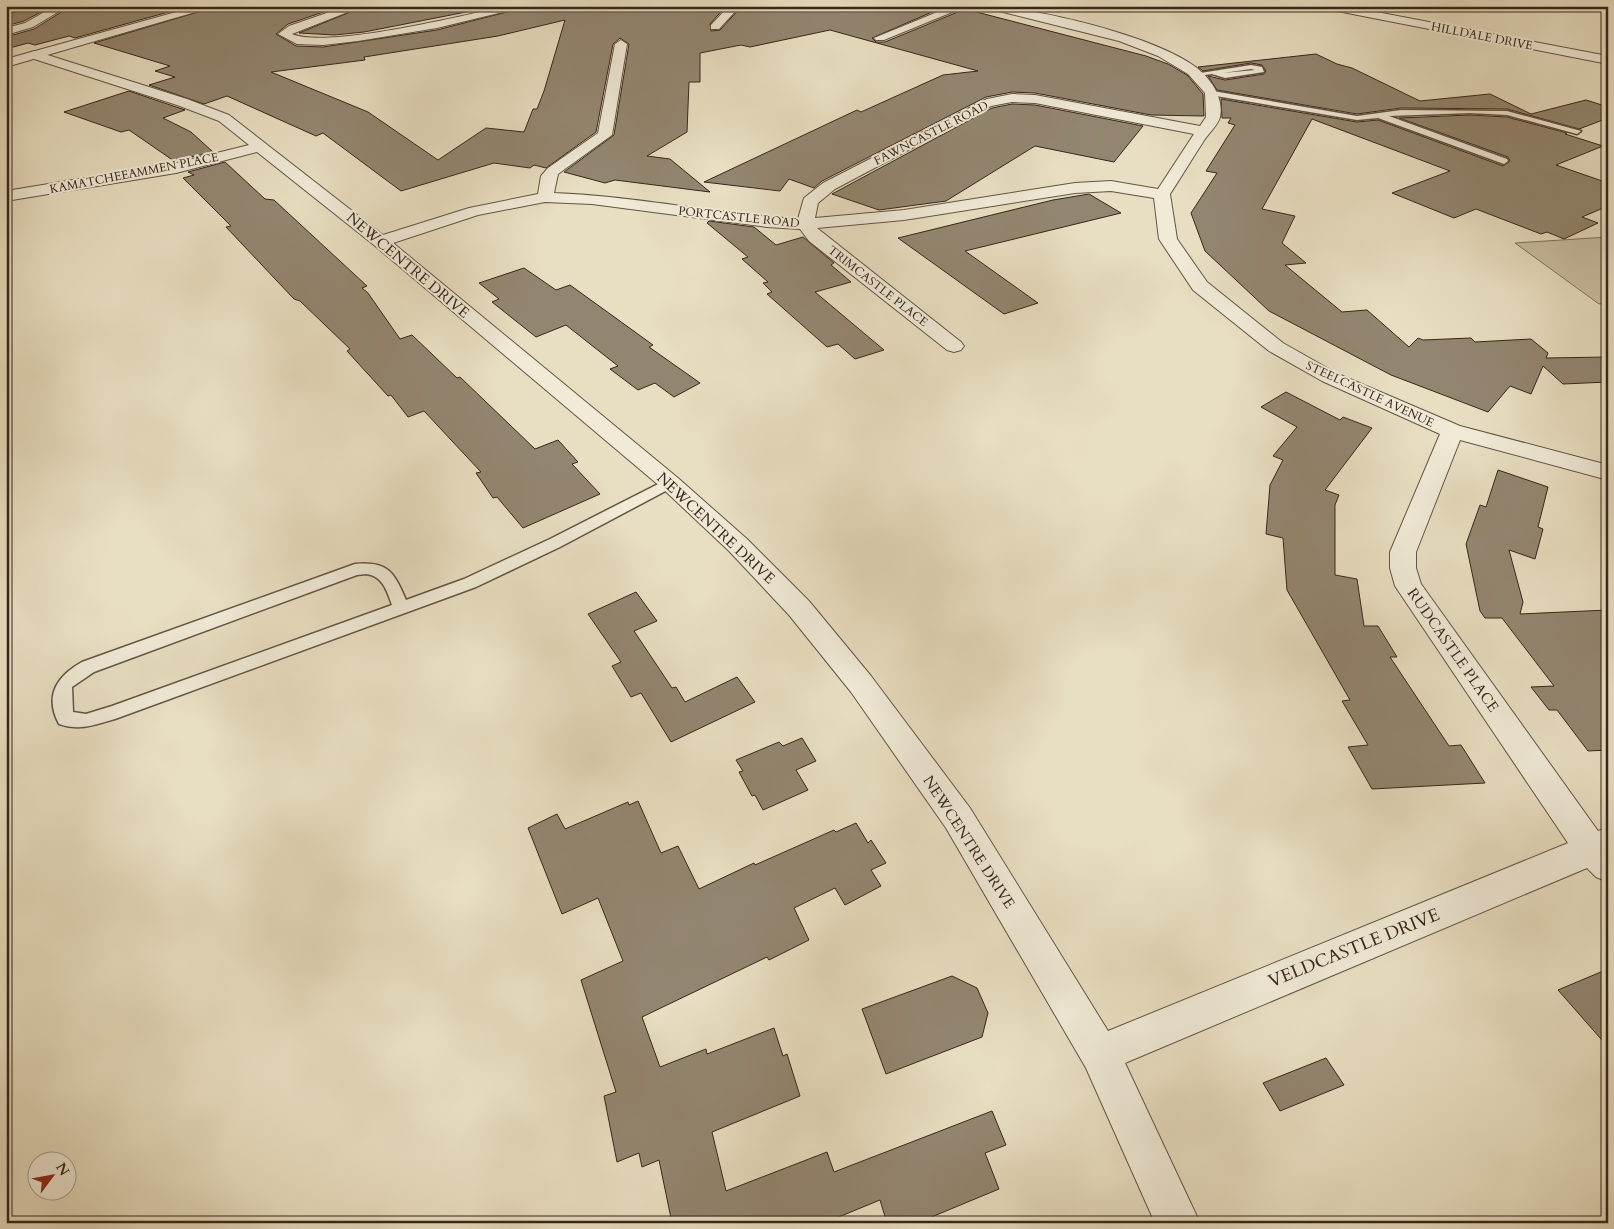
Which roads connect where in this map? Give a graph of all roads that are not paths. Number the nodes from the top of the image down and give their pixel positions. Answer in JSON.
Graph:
{"nodes":[{"id":1,"x":63,"y":6,"type":"edge"},
{"id":2,"x":212,"y":6,"type":"edge"},
{"id":3,"x":358,"y":6,"type":"edge"},
{"id":4,"x":523,"y":6,"type":"edge"},
{"id":5,"x":735,"y":6,"type":"edge"},
{"id":6,"x":962,"y":6,"type":"edge"},
{"id":7,"x":984,"y":6,"type":"edge"},
{"id":8,"x":1327,"y":6,"type":"edge"},
{"id":9,"x":1009,"y":8,"type":"edge"},
{"id":10,"x":715,"y":27,"type":"dead end"},
{"id":11,"x":6,"y":32,"type":"edge"},
{"id":12,"x":880,"y":38,"type":"dead end"},
{"id":13,"x":621,"y":44,"type":"dead end"},
{"id":14,"x":35,"y":55,"type":"junction"},
{"id":15,"x":1608,"y":60,"type":"edge"},
{"id":16,"x":6,"y":63,"type":"edge"},
{"id":17,"x":1207,"y":74,"type":"junction"},
{"id":18,"x":1213,"y":94,"type":"junction"},
{"id":19,"x":1381,"y":116,"type":"junction"},
{"id":20,"x":1203,"y":131,"type":"junction"},
{"id":21,"x":1577,"y":131,"type":"dead end"},
{"id":22,"x":262,"y":146,"type":"junction"},
{"id":23,"x":1504,"y":161,"type":"dead end"},
{"id":24,"x":1162,"y":194,"type":"junction"},
{"id":25,"x":6,"y":196,"type":"edge"},
{"id":26,"x":545,"y":197,"type":"junction"},
{"id":27,"x":805,"y":224,"type":"junction"},
{"id":28,"x":380,"y":242,"type":"junction"},
{"id":29,"x":954,"y":346,"type":"dead end"},
{"id":30,"x":1452,"y":431,"type":"junction"},
{"id":31,"x":1608,"y":473,"type":"edge"},
{"id":32,"x":670,"y":483,"type":"junction"},
{"id":33,"x":401,"y":606,"type":"junction"},
{"id":34,"x":1603,"y":853,"type":"edge"},
{"id":35,"x":1100,"y":1054,"type":"junction"},
{"id":36,"x":1178,"y":1223,"type":"edge"}],
"edges":[{"from":1,"to":11,"type":"street"},
{"from":2,"to":14,"type":"street"},
{"from":3,"to":4,"type":"street"},
{"from":5,"to":10,"type":"street"},
{"from":6,"to":12,"type":"street"},
{"from":7,"to":9,"type":"street"},
{"from":8,"to":15,"type":"street","name":"HILLDALE DRIVE"},
{"from":9,"to":17,"type":"street"},
{"from":13,"to":26,"type":"street"},
{"from":14,"to":16,"type":"street"},
{"from":14,"to":22,"type":"street","name":"NEWCENTRE DRIVE"},
{"from":17,"to":17,"type":"lane"},
{"from":17,"to":18,"type":"street"},
{"from":18,"to":19,"type":"lane"},
{"from":18,"to":20,"type":"street"},
{"from":19,"to":21,"type":"lane"},
{"from":19,"to":23,"type":"lane"},
{"from":20,"to":24,"type":"street"},
{"from":20,"to":27,"type":"street","name":"FAWNCASTLE ROAD"},
{"from":22,"to":25,"type":"street","name":"KAMATCHEEAMMEN PLACE"},
{"from":22,"to":28,"type":"street","name":"NEWCENTRE DRIVE"},
{"from":24,"to":27,"type":"street","name":"PORTCASTLE ROAD"},
{"from":24,"to":30,"type":"street","name":"STEELCASTLE AVENUE"},
{"from":26,"to":27,"type":"street","name":"PORTCASTLE ROAD"},
{"from":26,"to":28,"type":"street","name":"PORTCASTLE ROAD"},
{"from":27,"to":29,"type":"street","name":"TRIMCASTLE PLACE"},
{"from":28,"to":32,"type":"street","name":"NEWCENTRE DRIVE"},
{"from":30,"to":31,"type":"street","name":"STEELCASTLE AVENUE"},
{"from":30,"to":34,"type":"street","name":"RUDCASTLE PLACE"},
{"from":32,"to":33,"type":"lane"},
{"from":32,"to":35,"type":"street","name":"NEWCENTRE DRIVE"},
{"from":33,"to":33,"type":"lane"},
{"from":34,"to":35,"type":"street","name":"VELDCASTLE DRIVE"},
{"from":35,"to":36,"type":"street","name":"NEWCENTRE DRIVE"}]}
